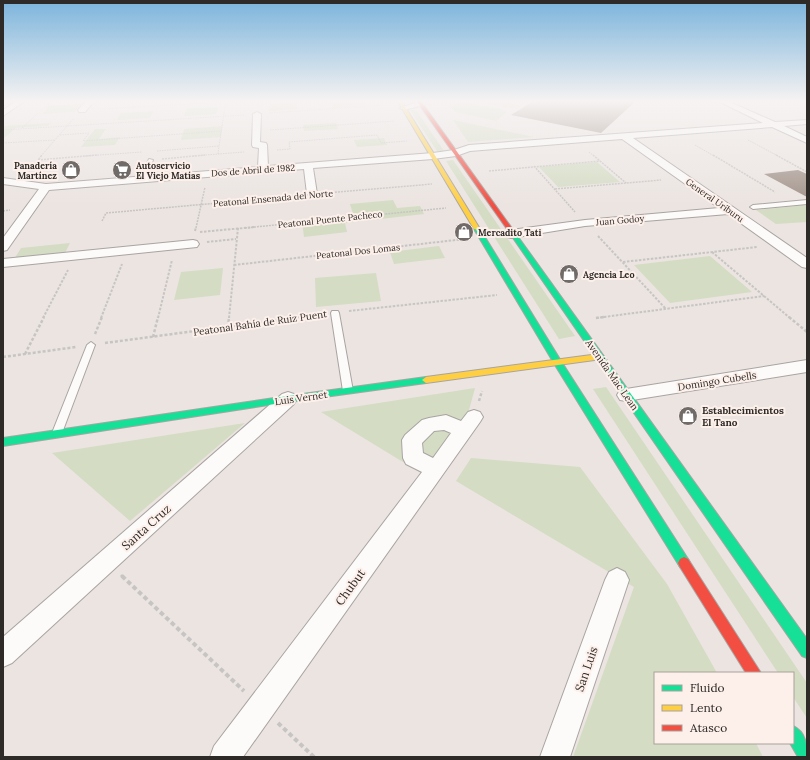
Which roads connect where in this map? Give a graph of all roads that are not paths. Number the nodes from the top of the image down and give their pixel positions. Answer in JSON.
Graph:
{"nodes":[{"id":1,"x":256,"y":135,"type":"edge"},
{"id":2,"x":420,"y":135,"type":"edge"},
{"id":3,"x":443,"y":135,"type":"edge"},
{"id":4,"x":631,"y":135,"type":"edge"},
{"id":5,"x":798,"y":135,"type":"edge"},
{"id":6,"x":624,"y":136,"type":"junction"},
{"id":7,"x":807,"y":140,"type":"edge"},
{"id":8,"x":456,"y":153,"type":"junction"},
{"id":9,"x":433,"y":156,"type":"junction"},
{"id":10,"x":151,"y":160,"type":"road end"},
{"id":11,"x":308,"y":166,"type":"junction"},
{"id":12,"x":263,"y":170,"type":"junction"},
{"id":13,"x":143,"y":179,"type":"junction"},
{"id":14,"x":3,"y":181,"type":"edge"},
{"id":15,"x":46,"y":187,"type":"junction"},
{"id":16,"x":312,"y":194,"type":"road end"},
{"id":17,"x":807,"y":202,"type":"edge"},
{"id":18,"x":753,"y":208,"type":"dead end"},
{"id":19,"x":730,"y":210,"type":"junction"},
{"id":20,"x":511,"y":234,"type":"junction"},
{"id":21,"x":194,"y":238,"type":"road end"},
{"id":22,"x":3,"y":247,"type":"edge"},
{"id":23,"x":3,"y":263,"type":"edge"},
{"id":24,"x":807,"y":264,"type":"edge"},
{"id":25,"x":335,"y":313,"type":"road end"},
{"id":26,"x":91,"y":345,"type":"road end"},
{"id":27,"x":599,"y":357,"type":"junction"},
{"id":28,"x":558,"y":363,"type":"junction"},
{"id":29,"x":807,"y":366,"type":"edge"},
{"id":30,"x":348,"y":391,"type":"junction"},
{"id":31,"x":626,"y":395,"type":"junction"},
{"id":32,"x":288,"y":400,"type":"junction"},
{"id":33,"x":57,"y":434,"type":"junction"},
{"id":34,"x":3,"y":442,"type":"edge"},
{"id":35,"x":437,"y":469,"type":"junction"},
{"id":36,"x":617,"y":580,"type":"dead end"},
{"id":37,"x":807,"y":651,"type":"edge"},
{"id":38,"x":3,"y":654,"type":"edge"},
{"id":39,"x":753,"y":672,"type":"edge"},
{"id":40,"x":794,"y":736,"type":"edge"},
{"id":41,"x":225,"y":757,"type":"edge"},
{"id":42,"x":554,"y":757,"type":"edge"},
{"id":43,"x":807,"y":757,"type":"edge"}],
"edges":[{"from":1,"to":12,"type":"street"},
{"from":2,"to":9,"type":"main road"},
{"from":3,"to":8,"type":"main road","name":"Avenida Mac Lean"},
{"from":4,"to":6,"type":"street","name":"Dos de Abril de 1982"},
{"from":5,"to":7,"type":"street"},
{"from":6,"to":8,"type":"street","name":"Dos de Abril de 1982"},
{"from":6,"to":19,"type":"street","name":"General Uriburu"},
{"from":8,"to":9,"type":"street","name":"Dos de Abril de 1982"},
{"from":8,"to":20,"type":"main road","name":"Avenida Mac Lean"},
{"from":9,"to":11,"type":"street","name":"Dos de Abril de 1982"},
{"from":9,"to":28,"type":"main road"},
{"from":10,"to":13,"type":"lane"},
{"from":11,"to":12,"type":"street","name":"Dos de Abril de 1982"},
{"from":11,"to":16,"type":"street"},
{"from":12,"to":13,"type":"street","name":"Dos de Abril de 1982"},
{"from":13,"to":15,"type":"street","name":"Dos de Abril de 1982"},
{"from":14,"to":15,"type":"street","name":"Dos de Abril de 1982"},
{"from":15,"to":22,"type":"street"},
{"from":17,"to":18,"type":"lane"},
{"from":19,"to":20,"type":"street","name":"Juan Godoy"},
{"from":19,"to":24,"type":"street","name":"General Uriburu"},
{"from":20,"to":27,"type":"main road","name":"Avenida Mac Lean"},
{"from":21,"to":23,"type":"street"},
{"from":25,"to":30,"type":"lane"},
{"from":26,"to":33,"type":"lane"},
{"from":27,"to":28,"type":"main road","name":"Luis Vernet"},
{"from":27,"to":31,"type":"main road","name":"Avenida Mac Lean"},
{"from":28,"to":30,"type":"main road","name":"Luis Vernet"},
{"from":28,"to":39,"type":"main road"},
{"from":29,"to":31,"type":"street","name":"Domingo Cubells"},
{"from":30,"to":32,"type":"main road","name":"Luis Vernet"},
{"from":31,"to":37,"type":"main road","name":"Avenida Mac Lean"},
{"from":32,"to":33,"type":"main road","name":"Luis Vernet"},
{"from":32,"to":38,"type":"street","name":"Santa Cruz"},
{"from":33,"to":34,"type":"main road","name":"Luis Vernet"},
{"from":35,"to":35,"type":"street","name":"Chubut"},
{"from":35,"to":41,"type":"street","name":"Chubut"},
{"from":36,"to":42,"type":"street","name":"San Luis"},
{"from":40,"to":43,"type":"main road"}]}
